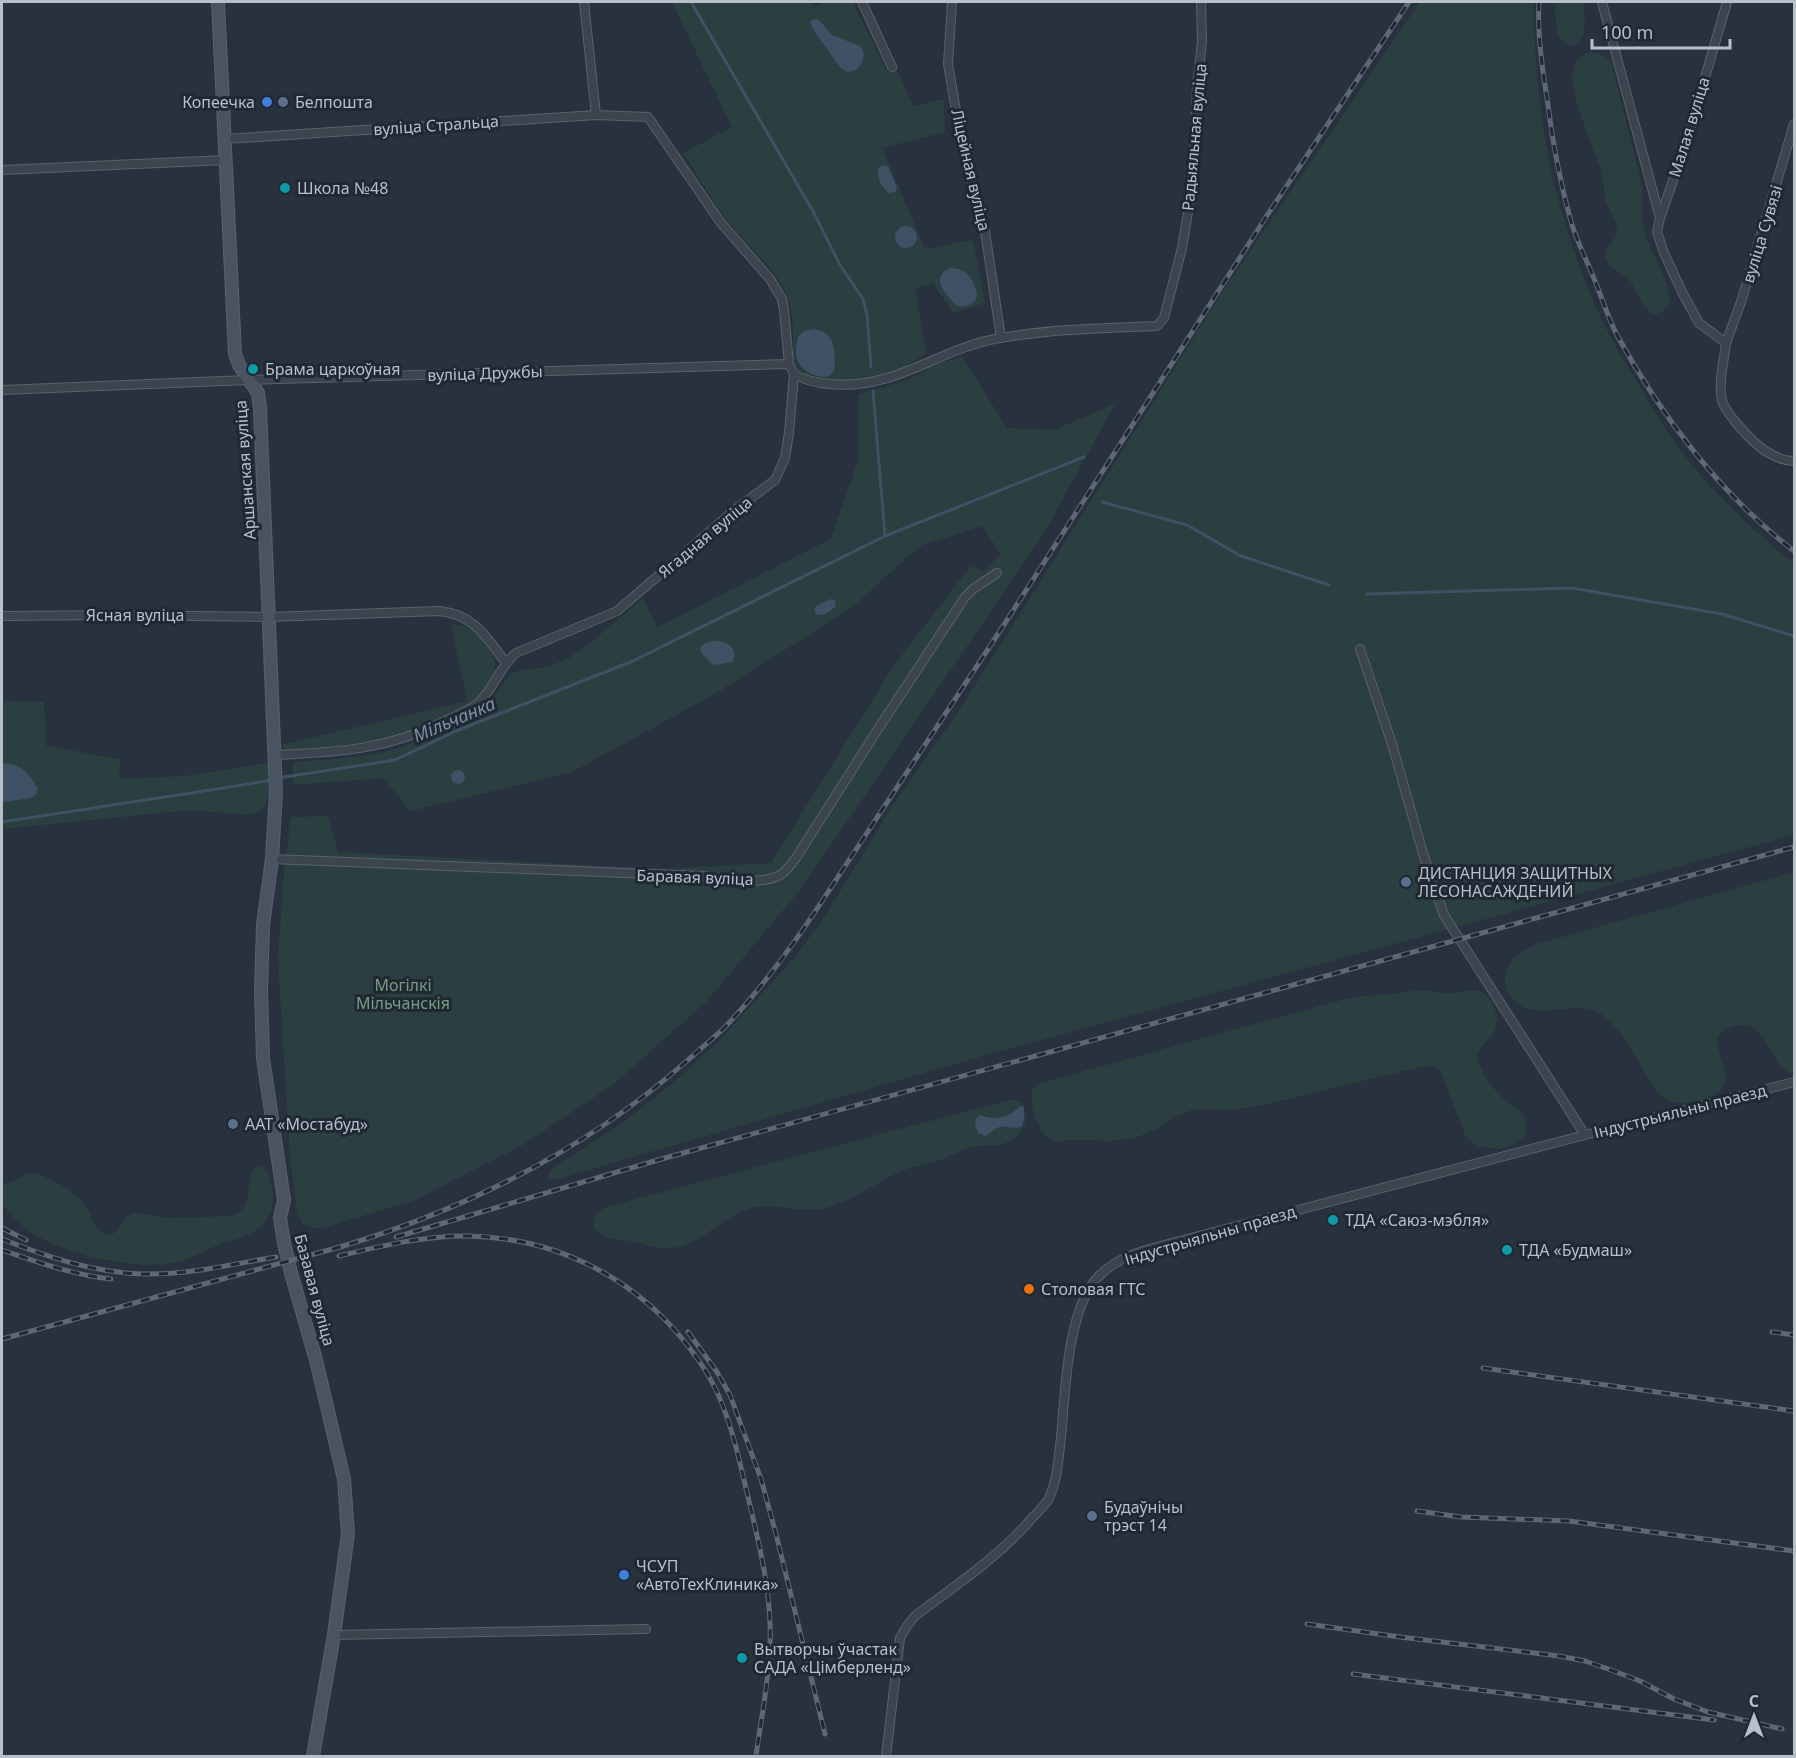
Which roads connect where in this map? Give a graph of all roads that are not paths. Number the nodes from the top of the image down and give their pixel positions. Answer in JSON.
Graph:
{"nodes":[{"id":1,"x":218,"y":2,"type":"edge"},
{"id":2,"x":584,"y":2,"type":"edge"},
{"id":3,"x":862,"y":2,"type":"edge"},
{"id":4,"x":952,"y":2,"type":"edge"},
{"id":5,"x":1201,"y":2,"type":"edge"},
{"id":6,"x":1602,"y":2,"type":"edge"},
{"id":7,"x":1727,"y":2,"type":"edge"},
{"id":8,"x":892,"y":67,"type":"dead end"},
{"id":9,"x":596,"y":115,"type":"junction"},
{"id":10,"x":648,"y":117,"type":"joint"},
{"id":11,"x":1794,"y":124,"type":"edge"},
{"id":12,"x":225,"y":139,"type":"junction"},
{"id":13,"x":226,"y":160,"type":"junction"},
{"id":14,"x":2,"y":170,"type":"edge"},
{"id":15,"x":1660,"y":218,"type":"junction"},
{"id":16,"x":1001,"y":338,"type":"junction"},
{"id":17,"x":1726,"y":343,"type":"junction"},
{"id":18,"x":789,"y":363,"type":"junction"},
{"id":19,"x":794,"y":374,"type":"junction"},
{"id":20,"x":248,"y":380,"type":"junction"},
{"id":21,"x":2,"y":390,"type":"edge"},
{"id":22,"x":1794,"y":461,"type":"edge"},
{"id":23,"x":997,"y":573,"type":"dead end"},
{"id":24,"x":2,"y":616,"type":"edge"},
{"id":25,"x":269,"y":617,"type":"junction"},
{"id":26,"x":1360,"y":649,"type":"dead end"},
{"id":27,"x":506,"y":663,"type":"junction"},
{"id":28,"x":275,"y":759,"type":"junction"},
{"id":29,"x":276,"y":792,"type":"joint"},
{"id":30,"x":272,"y":859,"type":"junction"},
{"id":31,"x":1794,"y":1082,"type":"edge"},
{"id":32,"x":1585,"y":1135,"type":"junction"},
{"id":33,"x":646,"y":1629,"type":"dead end"},
{"id":34,"x":334,"y":1635,"type":"junction"},
{"id":35,"x":313,"y":1756,"type":"edge"},
{"id":36,"x":886,"y":1756,"type":"edge"}],
"edges":[{"from":1,"to":12,"type":"street","name":"Аршанская вуліца"},
{"from":2,"to":9,"type":"street"},
{"from":3,"to":8,"type":"street"},
{"from":4,"to":16,"type":"street","name":"Ліцейная вуліца"},
{"from":5,"to":16,"type":"street","name":"Радыяльная вуліца"},
{"from":6,"to":15,"type":"street"},
{"from":7,"to":15,"type":"street","name":"Малая вуліца"},
{"from":9,"to":10,"type":"street","name":"вуліца Стральца"},
{"from":9,"to":12,"type":"street","name":"вуліца Стральца"},
{"from":10,"to":18,"type":"street","name":"Ягадная вуліца"},
{"from":11,"to":17,"type":"street","name":"вуліца Сувязі"},
{"from":12,"to":13,"type":"street","name":"Аршанская вуліца"},
{"from":13,"to":14,"type":"street"},
{"from":13,"to":20,"type":"street","name":"Аршанская вуліца"},
{"from":15,"to":17,"type":"street"},
{"from":16,"to":19,"type":"street","name":"Радыяльная вуліца"},
{"from":17,"to":22,"type":"street","name":"вуліца Сувязі"},
{"from":18,"to":19,"type":"street","name":"Ягадная вуліца"},
{"from":18,"to":20,"type":"street","name":"вуліца Дружбы"},
{"from":19,"to":27,"type":"street","name":"Ягадная вуліца"},
{"from":20,"to":21,"type":"street","name":"вуліца Дружбы"},
{"from":20,"to":25,"type":"street","name":"Аршанская вуліца"},
{"from":23,"to":30,"type":"street","name":"Баравая вуліца"},
{"from":24,"to":25,"type":"street","name":"Ясная вуліца"},
{"from":25,"to":27,"type":"street","name":"Ясная вуліца"},
{"from":25,"to":28,"type":"street","name":"Аршанская вуліца"},
{"from":26,"to":32,"type":"street"},
{"from":27,"to":28,"type":"street","name":"Ягадная вуліца"},
{"from":28,"to":29,"type":"street","name":"Аршанская вуліца"},
{"from":29,"to":30,"type":"street","name":"Базавая вуліца"},
{"from":30,"to":34,"type":"street","name":"Базавая вуліца"},
{"from":31,"to":32,"type":"street","name":"Індустрыяльны праезд"},
{"from":32,"to":36,"type":"street","name":"Індустрыяльны праезд"},
{"from":33,"to":34,"type":"street"},
{"from":34,"to":35,"type":"street","name":"Базавая вуліца"}]}
